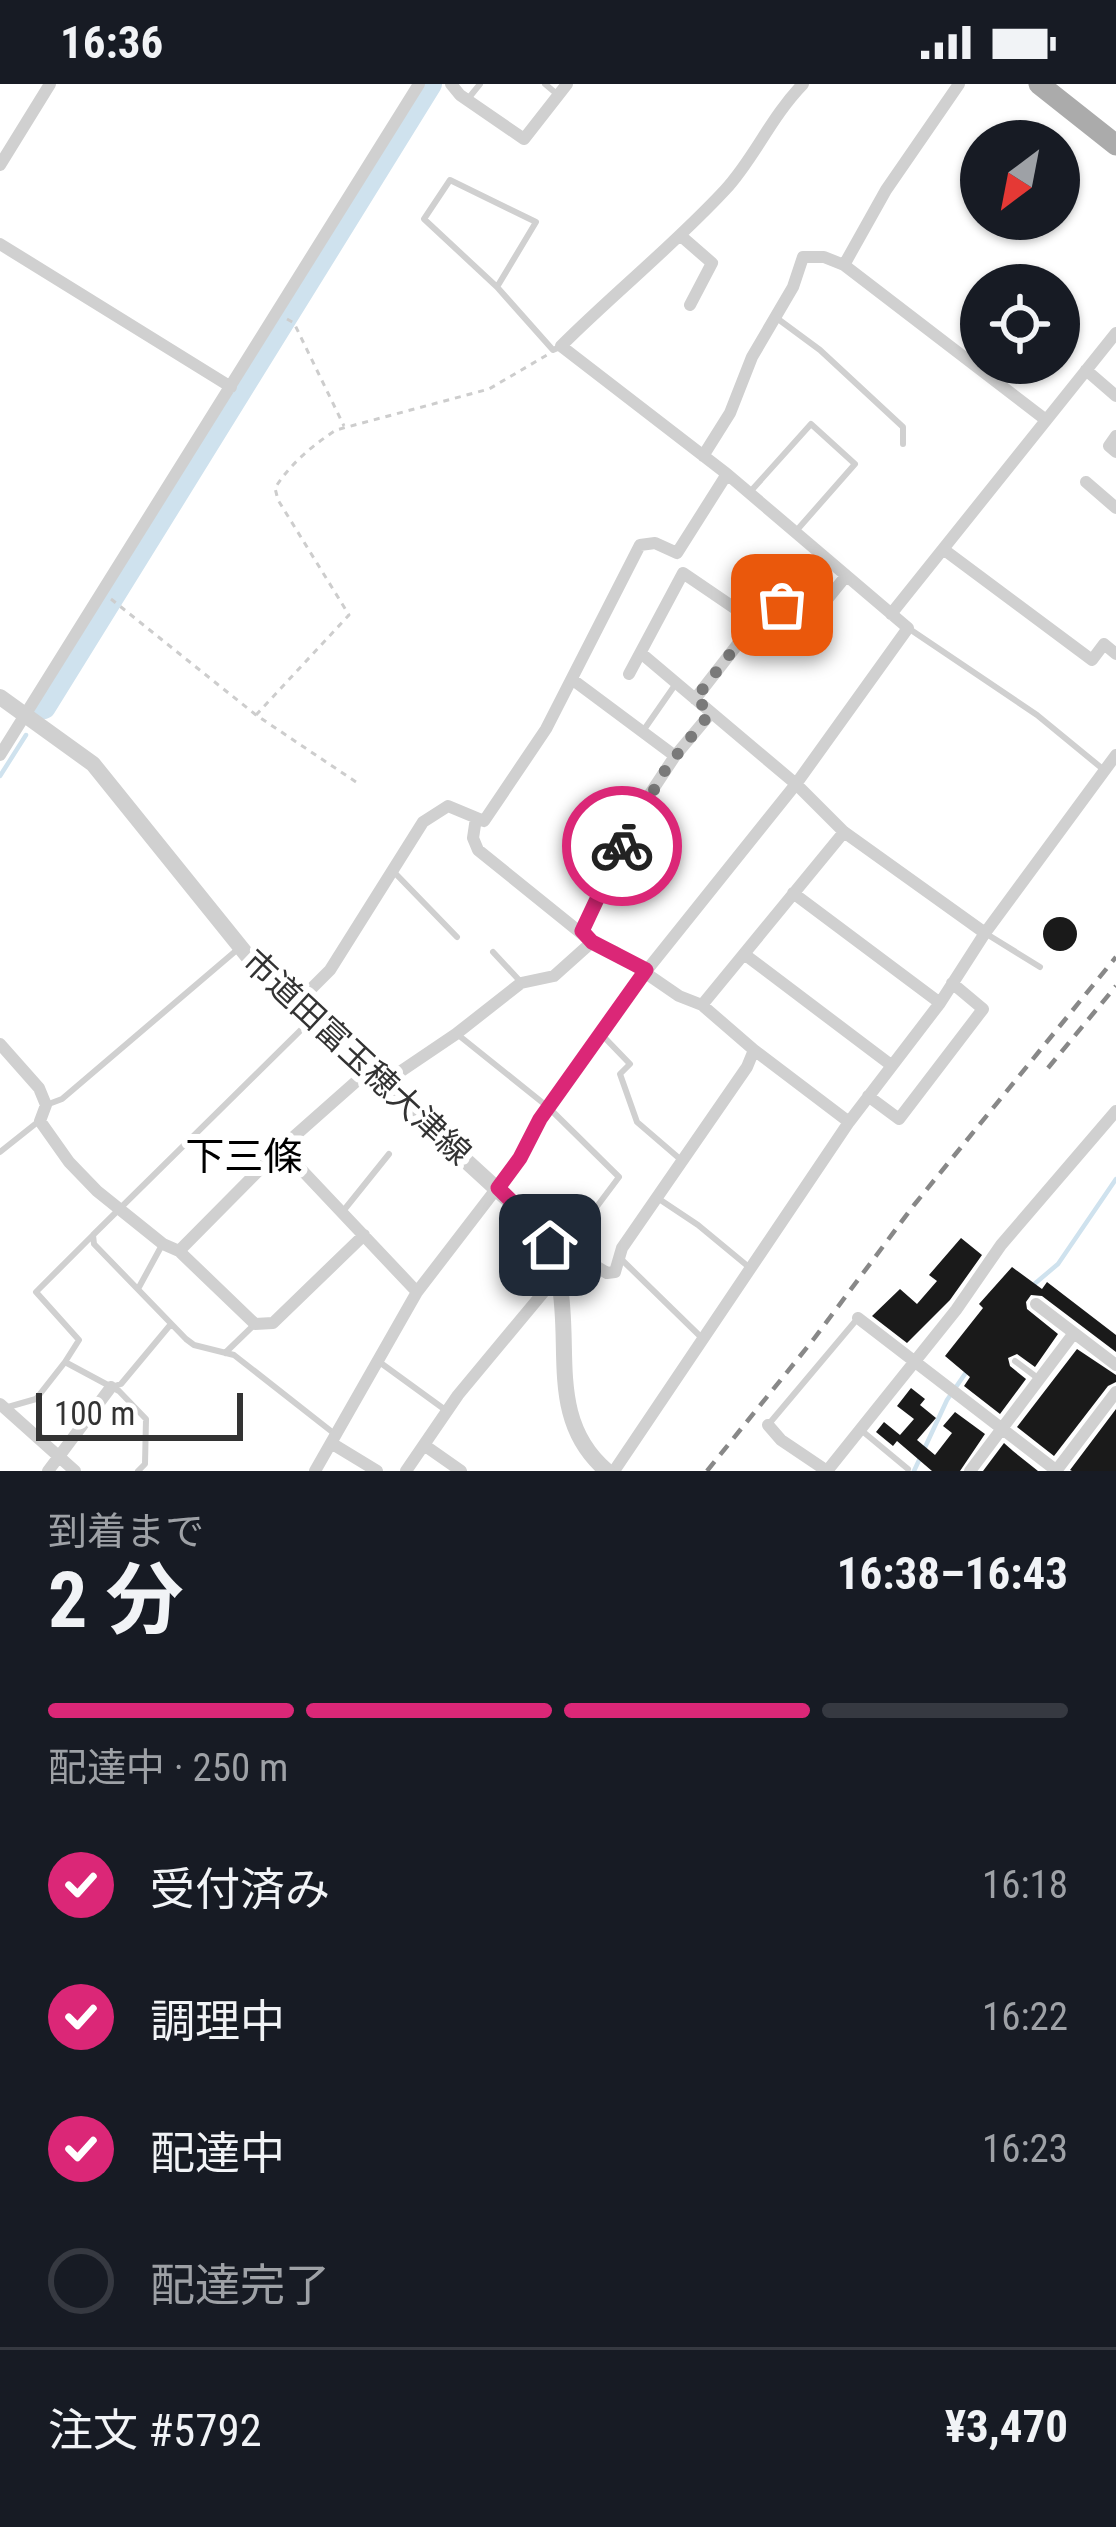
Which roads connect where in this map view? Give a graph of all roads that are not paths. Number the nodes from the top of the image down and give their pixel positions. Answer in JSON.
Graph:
{"nodes":[{"id":1,"x":50,"y":84,"type":"edge"},
{"id":2,"x":419,"y":84,"type":"edge"},
{"id":3,"x":452,"y":84,"type":"edge"},
{"id":4,"x":480,"y":84,"type":"edge"},
{"id":5,"x":545,"y":84,"type":"edge"},
{"id":6,"x":802,"y":84,"type":"edge"},
{"id":7,"x":959,"y":84,"type":"edge"},
{"id":8,"x":1039,"y":84,"type":"edge"},
{"id":9,"x":562,"y":89,"type":"edge"},
{"id":10,"x":467,"y":100,"type":"junction"},
{"id":11,"x":1116,"y":145,"type":"edge"},
{"id":12,"x":0,"y":165,"type":"edge"},
{"id":13,"x":681,"y":236,"type":"junction"},
{"id":14,"x":0,"y":244,"type":"edge"},
{"id":15,"x":844,"y":265,"type":"junction"},
{"id":16,"x":497,"y":286,"type":"junction"},
{"id":17,"x":690,"y":305,"type":"dead end"},
{"id":18,"x":775,"y":317,"type":"junction"},
{"id":19,"x":1116,"y":333,"type":"edge"},
{"id":20,"x":557,"y":348,"type":"junction"},
{"id":21,"x":1086,"y":370,"type":"junction"},
{"id":22,"x":231,"y":387,"type":"junction"},
{"id":23,"x":1116,"y":396,"type":"edge"},
{"id":24,"x":1046,"y":420,"type":"junction"},
{"id":25,"x":1116,"y":436,"type":"edge"},
{"id":26,"x":903,"y":444,"type":"dead end"},
{"id":27,"x":1116,"y":452,"type":"edge"},
{"id":28,"x":703,"y":456,"type":"junction"},
{"id":29,"x":727,"y":475,"type":"junction"},
{"id":30,"x":1086,"y":482,"type":"dead end"},
{"id":31,"x":749,"y":493,"type":"junction"},
{"id":32,"x":1116,"y":508,"type":"edge"},
{"id":33,"x":795,"y":533,"type":"junction"},
{"id":34,"x":943,"y":549,"type":"junction"},
{"id":35,"x":846,"y":576,"type":"junction"},
{"id":36,"x":891,"y":614,"type":"junction"},
{"id":37,"x":755,"y":622,"type":"junction"},
{"id":38,"x":908,"y":628,"type":"junction"},
{"id":39,"x":642,"y":654,"type":"junction"},
{"id":40,"x":1116,"y":654,"type":"edge"},
{"id":41,"x":629,"y":674,"type":"dead end"},
{"id":42,"x":573,"y":680,"type":"junction"},
{"id":43,"x":676,"y":682,"type":"junction"},
{"id":44,"x":0,"y":697,"type":"edge"},
{"id":45,"x":695,"y":699,"type":"junction"},
{"id":46,"x":711,"y":712,"type":"junction"},
{"id":47,"x":26,"y":714,"type":"junction"},
{"id":48,"x":643,"y":731,"type":"junction"},
{"id":49,"x":0,"y":754,"type":"edge"},
{"id":50,"x":1116,"y":755,"type":"edge"},
{"id":51,"x":675,"y":756,"type":"junction"},
{"id":52,"x":1110,"y":774,"type":"edge"},
{"id":53,"x":796,"y":784,"type":"junction"},
{"id":54,"x":476,"y":818,"type":"junction"},
{"id":55,"x":844,"y":832,"type":"junction"},
{"id":56,"x":391,"y":869,"type":"junction"},
{"id":57,"x":793,"y":893,"type":"junction"},
{"id":58,"x":985,"y":933,"type":"junction"},
{"id":59,"x":587,"y":936,"type":"junction"},
{"id":60,"x":457,"y":937,"type":"dead end"},
{"id":61,"x":239,"y":948,"type":"junction"},
{"id":62,"x":494,"y":952,"type":"dead end"},
{"id":63,"x":744,"y":954,"type":"junction"},
{"id":64,"x":1040,"y":967,"type":"dead end"},
{"id":65,"x":646,"y":970,"type":"junction"},
{"id":66,"x":521,"y":983,"type":"junction"},
{"id":67,"x":952,"y":983,"type":"junction"},
{"id":68,"x":940,"y":1003,"type":"junction"},
{"id":69,"x":702,"y":1005,"type":"junction"},
{"id":70,"x":294,"y":1006,"type":"junction"},
{"id":71,"x":310,"y":1020,"type":"junction"},
{"id":72,"x":457,"y":1034,"type":"junction"},
{"id":73,"x":601,"y":1034,"type":"junction"},
{"id":74,"x":0,"y":1044,"type":"edge"},
{"id":75,"x":754,"y":1051,"type":"junction"},
{"id":76,"x":891,"y":1065,"type":"junction"},
{"id":77,"x":375,"y":1078,"type":"junction"},
{"id":78,"x":868,"y":1096,"type":"junction"},
{"id":79,"x":46,"y":1105,"type":"junction"},
{"id":80,"x":548,"y":1107,"type":"junction"},
{"id":81,"x":1116,"y":1111,"type":"edge"},
{"id":82,"x":40,"y":1120,"type":"junction"},
{"id":83,"x":849,"y":1122,"type":"junction"},
{"id":84,"x":280,"y":1148,"type":"junction"},
{"id":85,"x":0,"y":1152,"type":"edge"},
{"id":86,"x":389,"y":1154,"type":"dead end"},
{"id":87,"x":684,"y":1163,"type":"junction"},
{"id":88,"x":498,"y":1188,"type":"junction"},
{"id":89,"x":658,"y":1199,"type":"junction"},
{"id":90,"x":118,"y":1207,"type":"junction"},
{"id":91,"x":342,"y":1213,"type":"junction"},
{"id":92,"x":589,"y":1217,"type":"dead end"},
{"id":93,"x":93,"y":1235,"type":"junction"},
{"id":94,"x":364,"y":1235,"type":"junction"},
{"id":95,"x":163,"y":1244,"type":"junction"},
{"id":96,"x":179,"y":1251,"type":"junction"},
{"id":97,"x":621,"y":1259,"type":"junction"},
{"id":98,"x":750,"y":1268,"type":"junction"},
{"id":99,"x":560,"y":1272,"type":"junction"},
{"id":100,"x":138,"y":1289,"type":"junction"},
{"id":101,"x":417,"y":1292,"type":"junction"},
{"id":102,"x":1036,"y":1304,"type":"dead end"},
{"id":103,"x":859,"y":1318,"type":"joint"},
{"id":104,"x":171,"y":1324,"type":"junction"},
{"id":105,"x":255,"y":1324,"type":"junction"},
{"id":106,"x":1074,"y":1333,"type":"junction"},
{"id":107,"x":703,"y":1339,"type":"junction"},
{"id":108,"x":225,"y":1353,"type":"junction"},
{"id":109,"x":1015,"y":1360,"type":"dead end"},
{"id":110,"x":378,"y":1361,"type":"junction"},
{"id":111,"x":65,"y":1362,"type":"junction"},
{"id":112,"x":915,"y":1362,"type":"junction"},
{"id":113,"x":1116,"y":1365,"type":"edge"},
{"id":114,"x":1039,"y":1379,"type":"junction"},
{"id":115,"x":111,"y":1387,"type":"junction"},
{"id":116,"x":1116,"y":1392,"type":"edge"},
{"id":117,"x":2,"y":1406,"type":"edge"},
{"id":118,"x":447,"y":1412,"type":"junction"},
{"id":119,"x":768,"y":1425,"type":"joint"},
{"id":120,"x":1001,"y":1429,"type":"junction"},
{"id":121,"x":861,"y":1430,"type":"junction"},
{"id":122,"x":333,"y":1439,"type":"junction"},
{"id":123,"x":424,"y":1445,"type":"junction"},
{"id":124,"x":59,"y":1456,"type":"junction"},
{"id":125,"x":145,"y":1463,"type":"junction"},
{"id":126,"x":908,"y":1469,"type":"edge"},
{"id":127,"x":48,"y":1471,"type":"edge"},
{"id":128,"x":75,"y":1471,"type":"edge"},
{"id":129,"x":138,"y":1471,"type":"edge"},
{"id":130,"x":152,"y":1471,"type":"edge"},
{"id":131,"x":315,"y":1471,"type":"edge"},
{"id":132,"x":377,"y":1471,"type":"edge"},
{"id":133,"x":406,"y":1471,"type":"edge"},
{"id":134,"x":461,"y":1471,"type":"edge"},
{"id":135,"x":611,"y":1471,"type":"edge"},
{"id":136,"x":970,"y":1471,"type":"edge"},
{"id":137,"x":1056,"y":1471,"type":"edge"}],
"edges":[{"from":1,"to":12,"type":"street"},
{"from":2,"to":22,"type":"street"},
{"from":3,"to":10,"type":"street"},
{"from":4,"to":10,"type":"lane"},
{"from":5,"to":9,"type":"lane"},
{"from":6,"to":13,"type":"street"},
{"from":7,"to":15,"type":"street"},
{"from":8,"to":11,"type":"main road"},
{"from":9,"to":10,"type":"street"},
{"from":13,"to":17,"type":"street"},
{"from":13,"to":20,"type":"street"},
{"from":14,"to":22,"type":"street"},
{"from":15,"to":18,"type":"street"},
{"from":15,"to":24,"type":"street"},
{"from":16,"to":16,"type":"lane"},
{"from":16,"to":20,"type":"lane"},
{"from":18,"to":26,"type":"lane"},
{"from":18,"to":28,"type":"street"},
{"from":19,"to":21,"type":"street"},
{"from":20,"to":28,"type":"street"},
{"from":21,"to":23,"type":"street"},
{"from":21,"to":24,"type":"street"},
{"from":22,"to":47,"type":"street"},
{"from":24,"to":34,"type":"street"},
{"from":25,"to":27,"type":"street"},
{"from":28,"to":29,"type":"street"},
{"from":29,"to":31,"type":"street"},
{"from":29,"to":42,"type":"street"},
{"from":30,"to":32,"type":"street"},
{"from":31,"to":33,"type":"street"},
{"from":31,"to":33,"type":"lane"},
{"from":33,"to":35,"type":"street"},
{"from":34,"to":36,"type":"street"},
{"from":34,"to":40,"type":"street"},
{"from":35,"to":36,"type":"street"},
{"from":35,"to":37,"type":"street"},
{"from":36,"to":38,"type":"street"},
{"from":37,"to":39,"type":"street"},
{"from":37,"to":45,"type":"street"},
{"from":38,"to":52,"type":"lane"},
{"from":38,"to":53,"type":"street"},
{"from":39,"to":41,"type":"street"},
{"from":39,"to":43,"type":"street"},
{"from":42,"to":48,"type":"street"},
{"from":42,"to":54,"type":"street"},
{"from":43,"to":45,"type":"street"},
{"from":43,"to":48,"type":"lane"},
{"from":44,"to":47,"type":"street","name":"市道田富玉穂大津線"},
{"from":45,"to":46,"type":"street"},
{"from":46,"to":51,"type":"street"},
{"from":46,"to":53,"type":"street"},
{"from":47,"to":49,"type":"street"},
{"from":47,"to":61,"type":"street","name":"市道田富玉穂大津線"},
{"from":48,"to":51,"type":"street"},
{"from":50,"to":52,"type":"street"},
{"from":51,"to":59,"type":"street"},
{"from":52,"to":58,"type":"street"},
{"from":53,"to":55,"type":"street"},
{"from":53,"to":65,"type":"street"},
{"from":54,"to":56,"type":"street"},
{"from":54,"to":59,"type":"street"},
{"from":55,"to":57,"type":"street"},
{"from":55,"to":58,"type":"street"},
{"from":56,"to":60,"type":"lane"},
{"from":56,"to":70,"type":"street"},
{"from":57,"to":63,"type":"street"},
{"from":57,"to":68,"type":"street"},
{"from":58,"to":64,"type":"lane"},
{"from":58,"to":67,"type":"street"},
{"from":59,"to":65,"type":"street"},
{"from":59,"to":66,"type":"street"},
{"from":61,"to":70,"type":"street","name":"市道田富玉穂大津線"},
{"from":61,"to":79,"type":"lane"},
{"from":62,"to":66,"type":"lane"},
{"from":63,"to":69,"type":"street"},
{"from":63,"to":76,"type":"street"},
{"from":65,"to":69,"type":"street"},
{"from":65,"to":73,"type":"street"},
{"from":66,"to":72,"type":"street"},
{"from":67,"to":68,"type":"street"},
{"from":67,"to":78,"type":"street"},
{"from":68,"to":76,"type":"street"},
{"from":69,"to":75,"type":"street"},
{"from":70,"to":71,"type":"street","name":"市道田富玉穂大津線"},
{"from":71,"to":77,"type":"street","name":"市道田富玉穂大津線"},
{"from":71,"to":90,"type":"lane"},
{"from":72,"to":77,"type":"street"},
{"from":72,"to":80,"type":"lane"},
{"from":73,"to":80,"type":"street"},
{"from":73,"to":87,"type":"lane"},
{"from":74,"to":79,"type":"street"},
{"from":75,"to":83,"type":"street"},
{"from":75,"to":87,"type":"street"},
{"from":76,"to":78,"type":"street"},
{"from":77,"to":84,"type":"street"},
{"from":77,"to":88,"type":"street","name":"市道田富玉穂大津線"},
{"from":78,"to":83,"type":"street"},
{"from":79,"to":82,"type":"street"},
{"from":80,"to":88,"type":"street"},
{"from":80,"to":92,"type":"lane"},
{"from":81,"to":112,"type":"street"},
{"from":82,"to":85,"type":"lane"},
{"from":82,"to":90,"type":"street"},
{"from":83,"to":98,"type":"street"},
{"from":84,"to":91,"type":"street"},
{"from":84,"to":96,"type":"street"},
{"from":86,"to":91,"type":"lane"},
{"from":87,"to":89,"type":"street"},
{"from":88,"to":99,"type":"street","name":"市道田富玉穂大津線"},
{"from":88,"to":101,"type":"street"},
{"from":89,"to":97,"type":"street"},
{"from":89,"to":98,"type":"lane"},
{"from":90,"to":93,"type":"lane"},
{"from":90,"to":95,"type":"street"},
{"from":91,"to":94,"type":"street"},
{"from":93,"to":100,"type":"lane"},
{"from":93,"to":111,"type":"lane"},
{"from":94,"to":101,"type":"street"},
{"from":94,"to":105,"type":"street"},
{"from":95,"to":96,"type":"street"},
{"from":95,"to":100,"type":"lane"},
{"from":96,"to":105,"type":"street"},
{"from":97,"to":99,"type":"street"},
{"from":97,"to":107,"type":"lane"},
{"from":98,"to":107,"type":"street"},
{"from":99,"to":118,"type":"street"},
{"from":99,"to":135,"type":"street","name":"市道田富玉穂大津線"},
{"from":100,"to":104,"type":"lane"},
{"from":101,"to":110,"type":"street"},
{"from":102,"to":106,"type":"street"},
{"from":103,"to":112,"type":"street"},
{"from":103,"to":119,"type":"lane"},
{"from":104,"to":108,"type":"lane"},
{"from":104,"to":115,"type":"lane"},
{"from":105,"to":108,"type":"lane"},
{"from":106,"to":113,"type":"street"},
{"from":106,"to":114,"type":"street"},
{"from":107,"to":135,"type":"street"},
{"from":108,"to":122,"type":"lane"},
{"from":109,"to":114,"type":"lane"},
{"from":110,"to":118,"type":"lane"},
{"from":110,"to":122,"type":"street"},
{"from":111,"to":115,"type":"lane"},
{"from":111,"to":117,"type":"lane"},
{"from":112,"to":120,"type":"street"},
{"from":112,"to":121,"type":"street"},
{"from":114,"to":120,"type":"street"},
{"from":115,"to":124,"type":"street"},
{"from":115,"to":125,"type":"lane"},
{"from":116,"to":137,"type":"street"},
{"from":117,"to":124,"type":"street"},
{"from":118,"to":123,"type":"street"},
{"from":119,"to":121,"type":"street"},
{"from":120,"to":136,"type":"street"},
{"from":120,"to":137,"type":"street"},
{"from":121,"to":126,"type":"lane"},
{"from":122,"to":131,"type":"street"},
{"from":122,"to":132,"type":"street"},
{"from":123,"to":133,"type":"street"},
{"from":123,"to":134,"type":"street"},
{"from":124,"to":127,"type":"street"},
{"from":124,"to":128,"type":"street"},
{"from":125,"to":129,"type":"lane"},
{"from":125,"to":130,"type":"lane"}]}
